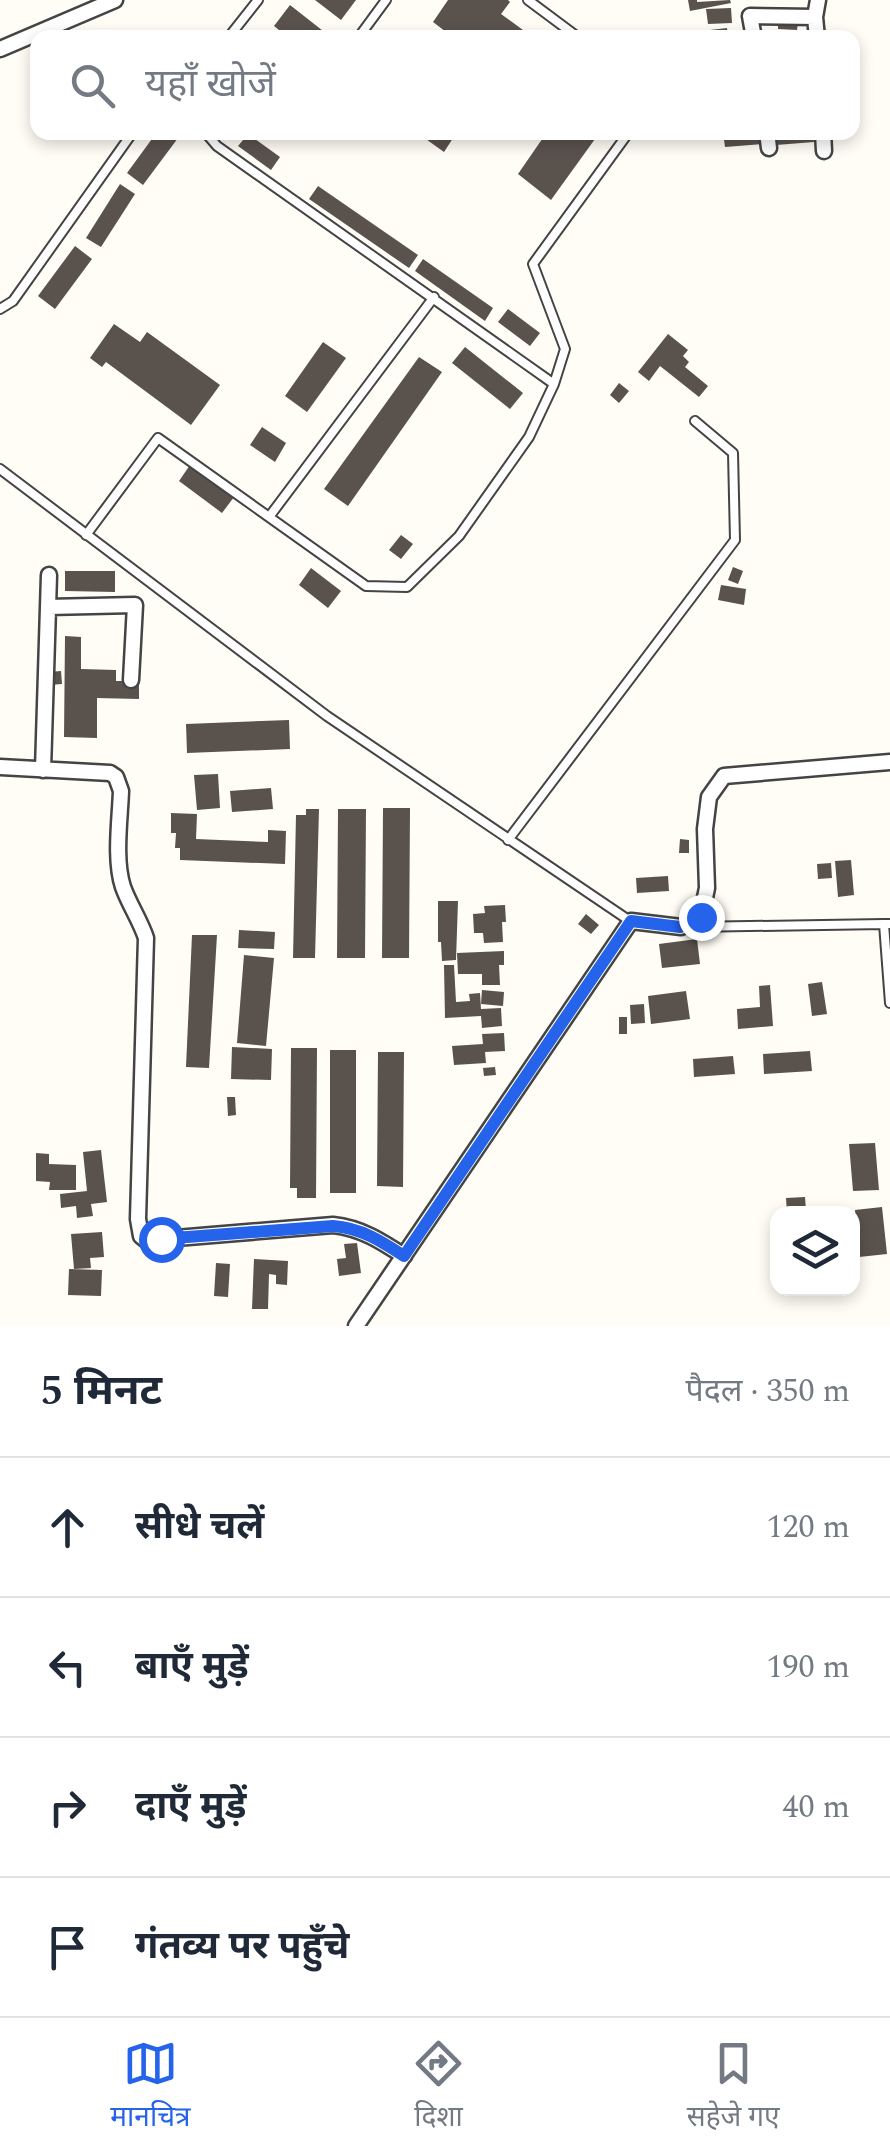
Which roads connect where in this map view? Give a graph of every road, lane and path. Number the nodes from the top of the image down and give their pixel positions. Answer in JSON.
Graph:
{"nodes":[{"id":1,"x":115,"y":0,"type":"edge"},
{"id":2,"x":258,"y":0,"type":"edge"},
{"id":3,"x":386,"y":0,"type":"edge"},
{"id":4,"x":528,"y":0,"type":"edge"},
{"id":5,"x":818,"y":0,"type":"edge"},
{"id":6,"x":816,"y":17,"type":"junction"},
{"id":7,"x":45,"y":30,"type":"edge"},
{"id":8,"x":234,"y":30,"type":"edge"},
{"id":9,"x":364,"y":30,"type":"edge"},
{"id":10,"x":569,"y":30,"type":"edge"},
{"id":11,"x":753,"y":30,"type":"edge"},
{"id":12,"x":817,"y":30,"type":"edge"},
{"id":13,"x":30,"y":36,"type":"edge"},
{"id":14,"x":0,"y":49,"type":"edge"},
{"id":15,"x":127,"y":140,"type":"edge"},
{"id":16,"x":212,"y":140,"type":"edge"},
{"id":17,"x":623,"y":140,"type":"edge"},
{"id":18,"x":823,"y":140,"type":"edge"},
{"id":19,"x":824,"y":151,"type":"dead end"},
{"id":20,"x":434,"y":297,"type":"junction"},
{"id":21,"x":0,"y":309,"type":"edge"},
{"id":22,"x":554,"y":384,"type":"junction"},
{"id":23,"x":695,"y":421,"type":"dead end"},
{"id":24,"x":0,"y":469,"type":"edge"},
{"id":25,"x":270,"y":517,"type":"junction"},
{"id":26,"x":86,"y":535,"type":"junction"},
{"id":27,"x":49,"y":575,"type":"dead end"},
{"id":28,"x":48,"y":607,"type":"junction"},
{"id":29,"x":131,"y":680,"type":"dead end"},
{"id":30,"x":890,"y":762,"type":"edge"},
{"id":31,"x":0,"y":767,"type":"edge"},
{"id":32,"x":43,"y":770,"type":"junction"},
{"id":33,"x":508,"y":840,"type":"junction"},
{"id":34,"x":631,"y":921,"type":"junction"},
{"id":35,"x":887,"y":924,"type":"edge"},
{"id":36,"x":680,"y":927,"type":"junction"},
{"id":37,"x":890,"y":1003,"type":"edge"},
{"id":38,"x":404,"y":1256,"type":"junction"},
{"id":39,"x":356,"y":1326,"type":"edge"}],
"edges":[{"from":1,"to":7,"type":"street"},
{"from":2,"to":8,"type":"lane"},
{"from":3,"to":9,"type":"lane"},
{"from":4,"to":10,"type":"lane"},
{"from":5,"to":6,"type":"street"},
{"from":6,"to":11,"type":"street"},
{"from":6,"to":12,"type":"street"},
{"from":13,"to":14,"type":"street"},
{"from":15,"to":21,"type":"lane"},
{"from":16,"to":20,"type":"lane"},
{"from":17,"to":22,"type":"lane"},
{"from":18,"to":19,"type":"street"},
{"from":20,"to":22,"type":"lane"},
{"from":20,"to":25,"type":"lane"},
{"from":22,"to":25,"type":"lane"},
{"from":23,"to":33,"type":"lane"},
{"from":24,"to":26,"type":"lane"},
{"from":25,"to":26,"type":"lane"},
{"from":26,"to":33,"type":"lane"},
{"from":27,"to":28,"type":"street"},
{"from":28,"to":29,"type":"street"},
{"from":28,"to":32,"type":"street"},
{"from":30,"to":36,"type":"street"},
{"from":31,"to":32,"type":"street"},
{"from":32,"to":38,"type":"street"},
{"from":33,"to":34,"type":"lane"},
{"from":34,"to":36,"type":"street"},
{"from":34,"to":38,"type":"street"},
{"from":35,"to":36,"type":"lane"},
{"from":35,"to":37,"type":"lane"},
{"from":38,"to":39,"type":"street"}]}
